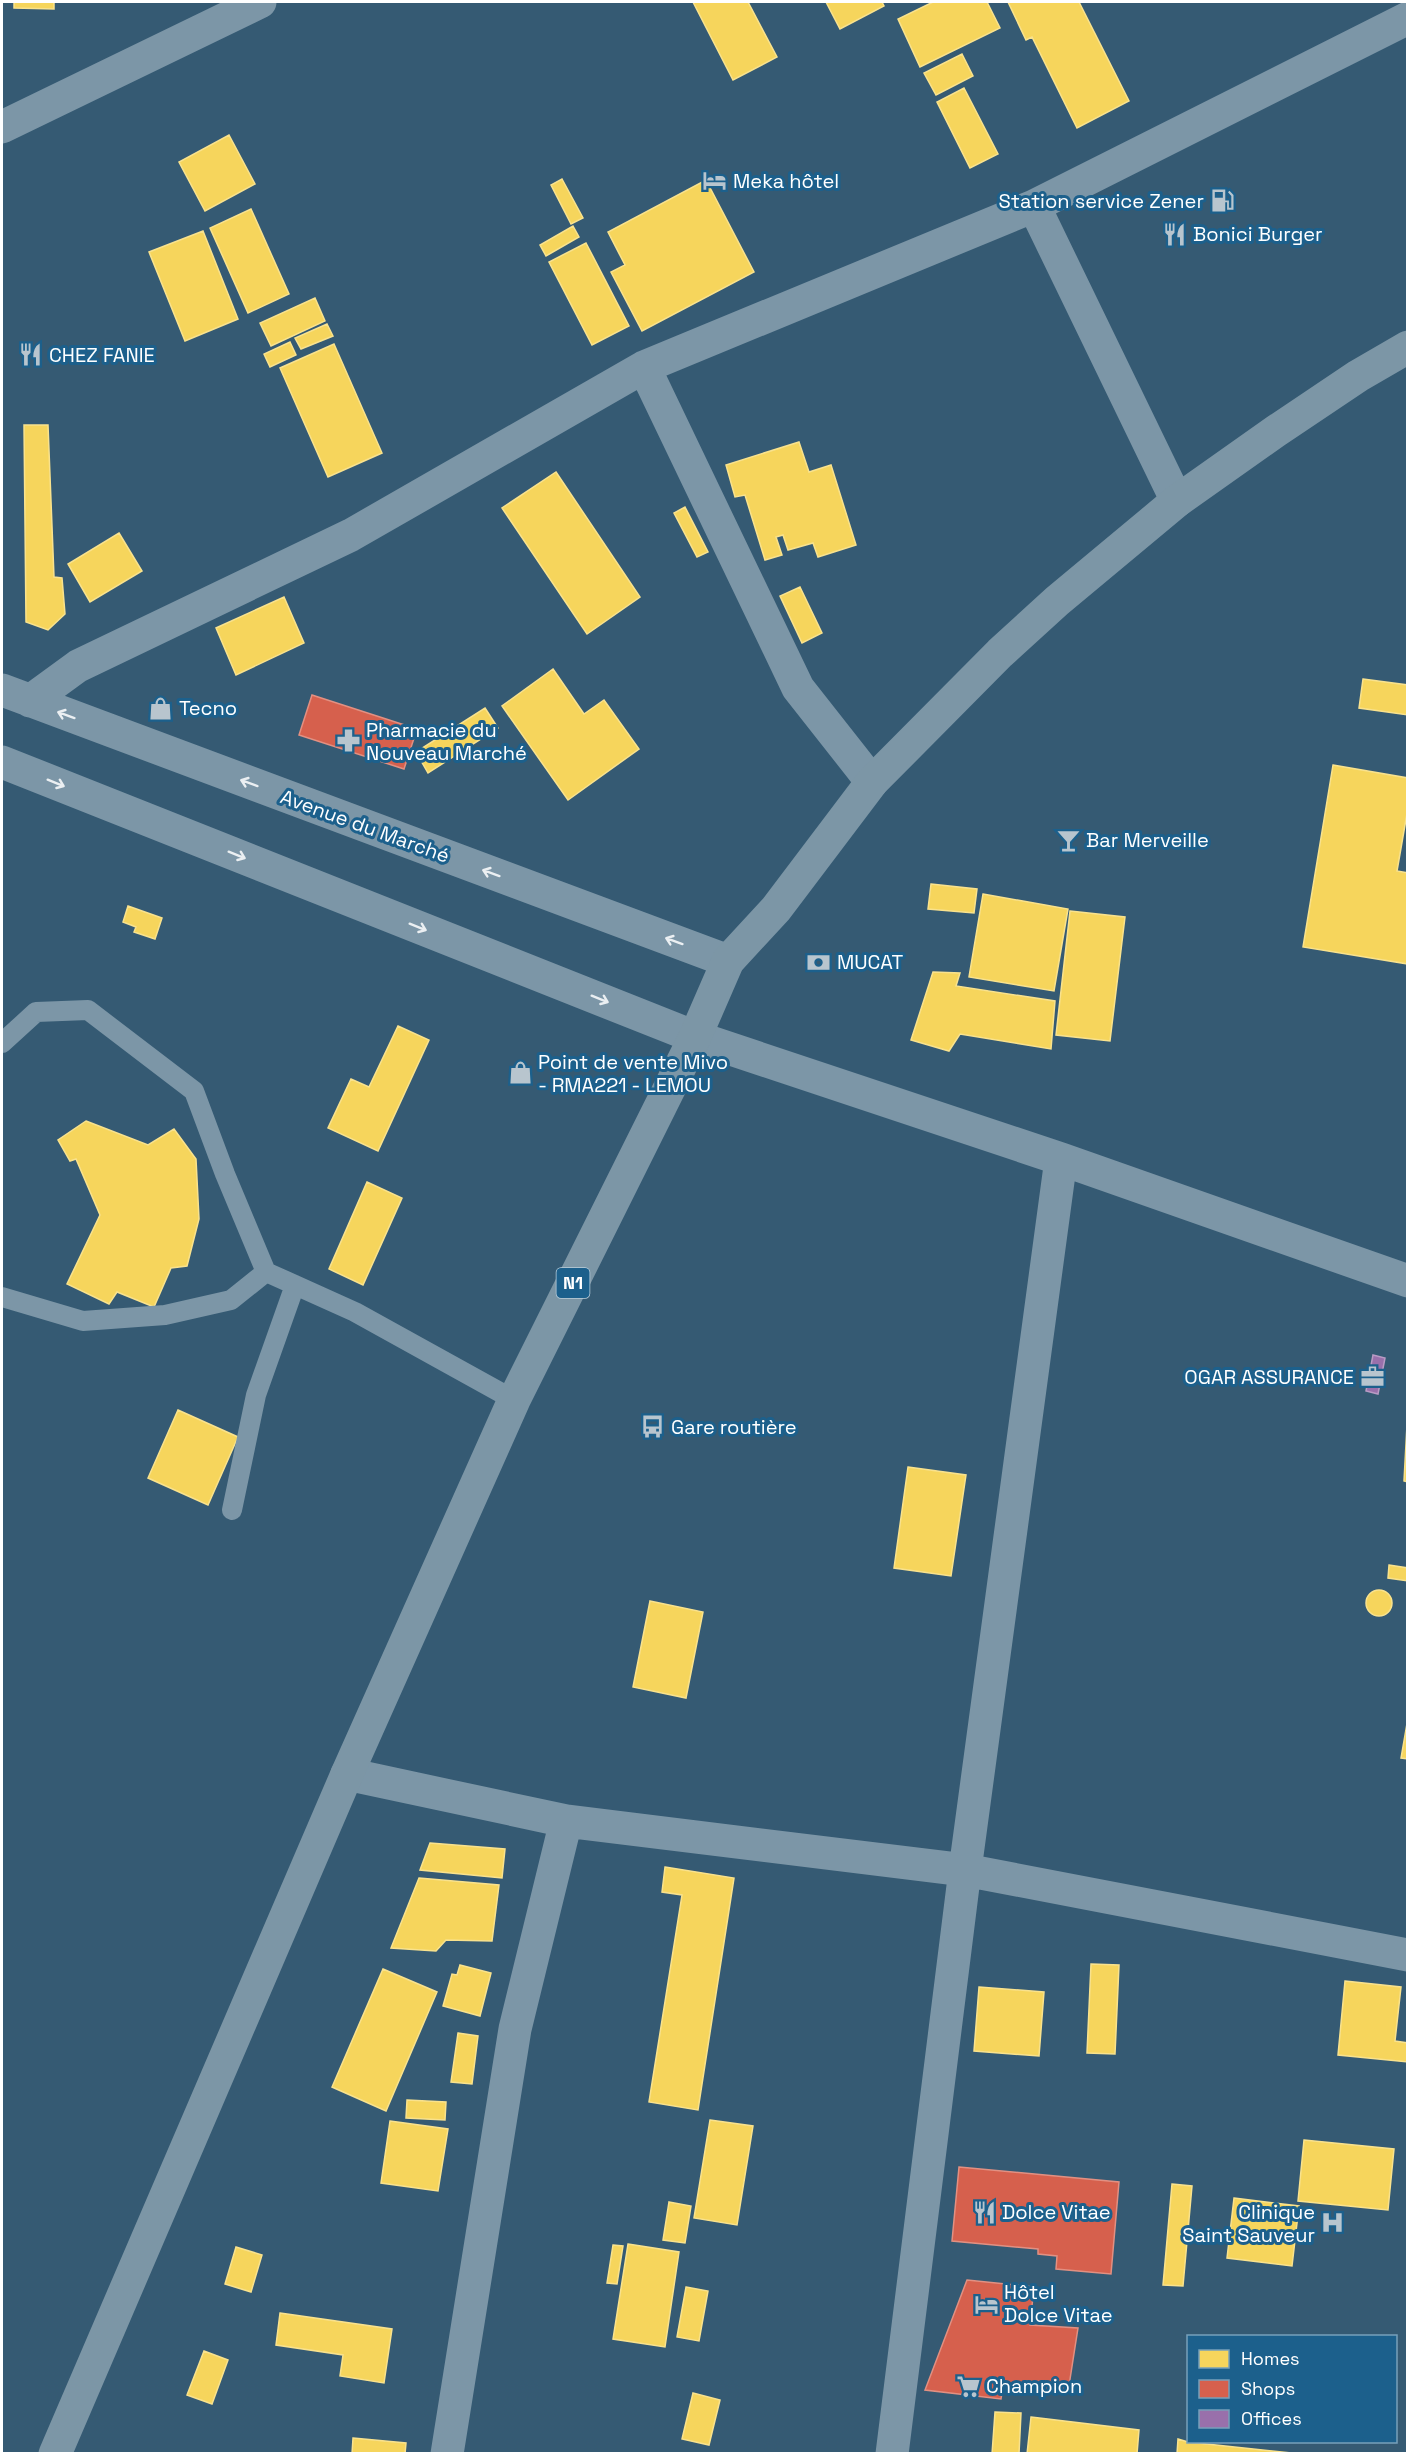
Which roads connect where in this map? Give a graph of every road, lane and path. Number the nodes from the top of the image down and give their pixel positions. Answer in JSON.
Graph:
{"nodes":[{"id":1,"x":260,"y":2,"type":"edge"},
{"id":2,"x":1407,"y":18,"type":"edge"},
{"id":3,"x":2,"y":127,"type":"edge"},
{"id":4,"x":1034,"y":206,"type":"junction"},
{"id":5,"x":1407,"y":347,"type":"edge"},
{"id":6,"x":644,"y":367,"type":"junction"},
{"id":7,"x":1177,"y":501,"type":"junction"},
{"id":8,"x":16,"y":696,"type":"edge"},
{"id":9,"x":2,"y":762,"type":"edge"},
{"id":10,"x":872,"y":782,"type":"junction"},
{"id":11,"x":729,"y":961,"type":"junction"},
{"id":12,"x":695,"y":1036,"type":"junction"},
{"id":13,"x":2,"y":1043,"type":"edge"},
{"id":14,"x":1061,"y":1159,"type":"junction"},
{"id":15,"x":266,"y":1272,"type":"junction"},
{"id":16,"x":1407,"y":1281,"type":"edge"},
{"id":17,"x":295,"y":1285,"type":"junction"},
{"id":18,"x":2,"y":1297,"type":"edge"},
{"id":19,"x":514,"y":1400,"type":"junction"},
{"id":20,"x":232,"y":1510,"type":"dead end"},
{"id":21,"x":347,"y":1774,"type":"junction"},
{"id":22,"x":566,"y":1821,"type":"junction"},
{"id":23,"x":965,"y":1870,"type":"junction"},
{"id":24,"x":1407,"y":1955,"type":"edge"},
{"id":25,"x":55,"y":2454,"type":"edge"},
{"id":26,"x":447,"y":2454,"type":"edge"},
{"id":27,"x":892,"y":2454,"type":"edge"}],
"edges":[{"from":1,"to":3,"type":"street"},
{"from":2,"to":4,"type":"street"},
{"from":4,"to":6,"type":"street"},
{"from":4,"to":7,"type":"street"},
{"from":5,"to":7,"type":"highway","number":"N1"},
{"from":6,"to":8,"type":"street"},
{"from":6,"to":10,"type":"street"},
{"from":7,"to":10,"type":"highway","number":"N1"},
{"from":11,"to":8,"type":"street","name":"Avenue du Marché","one_way":true},
{"from":9,"to":12,"type":"street","one_way":true},
{"from":10,"to":11,"type":"highway","number":"N1"},
{"from":11,"to":12,"type":"highway","number":"N1"},
{"from":12,"to":14,"type":"street"},
{"from":12,"to":19,"type":"highway","number":"N1"},
{"from":13,"to":15,"type":"lane"},
{"from":14,"to":16,"type":"street"},
{"from":14,"to":23,"type":"street"},
{"from":15,"to":17,"type":"lane"},
{"from":15,"to":18,"type":"lane"},
{"from":17,"to":19,"type":"lane"},
{"from":17,"to":20,"type":"lane"},
{"from":19,"to":21,"type":"highway","number":"N1"},
{"from":21,"to":22,"type":"street"},
{"from":21,"to":25,"type":"highway","number":"N1"},
{"from":22,"to":23,"type":"street"},
{"from":22,"to":26,"type":"street"},
{"from":23,"to":24,"type":"street"},
{"from":23,"to":27,"type":"street"}]}
